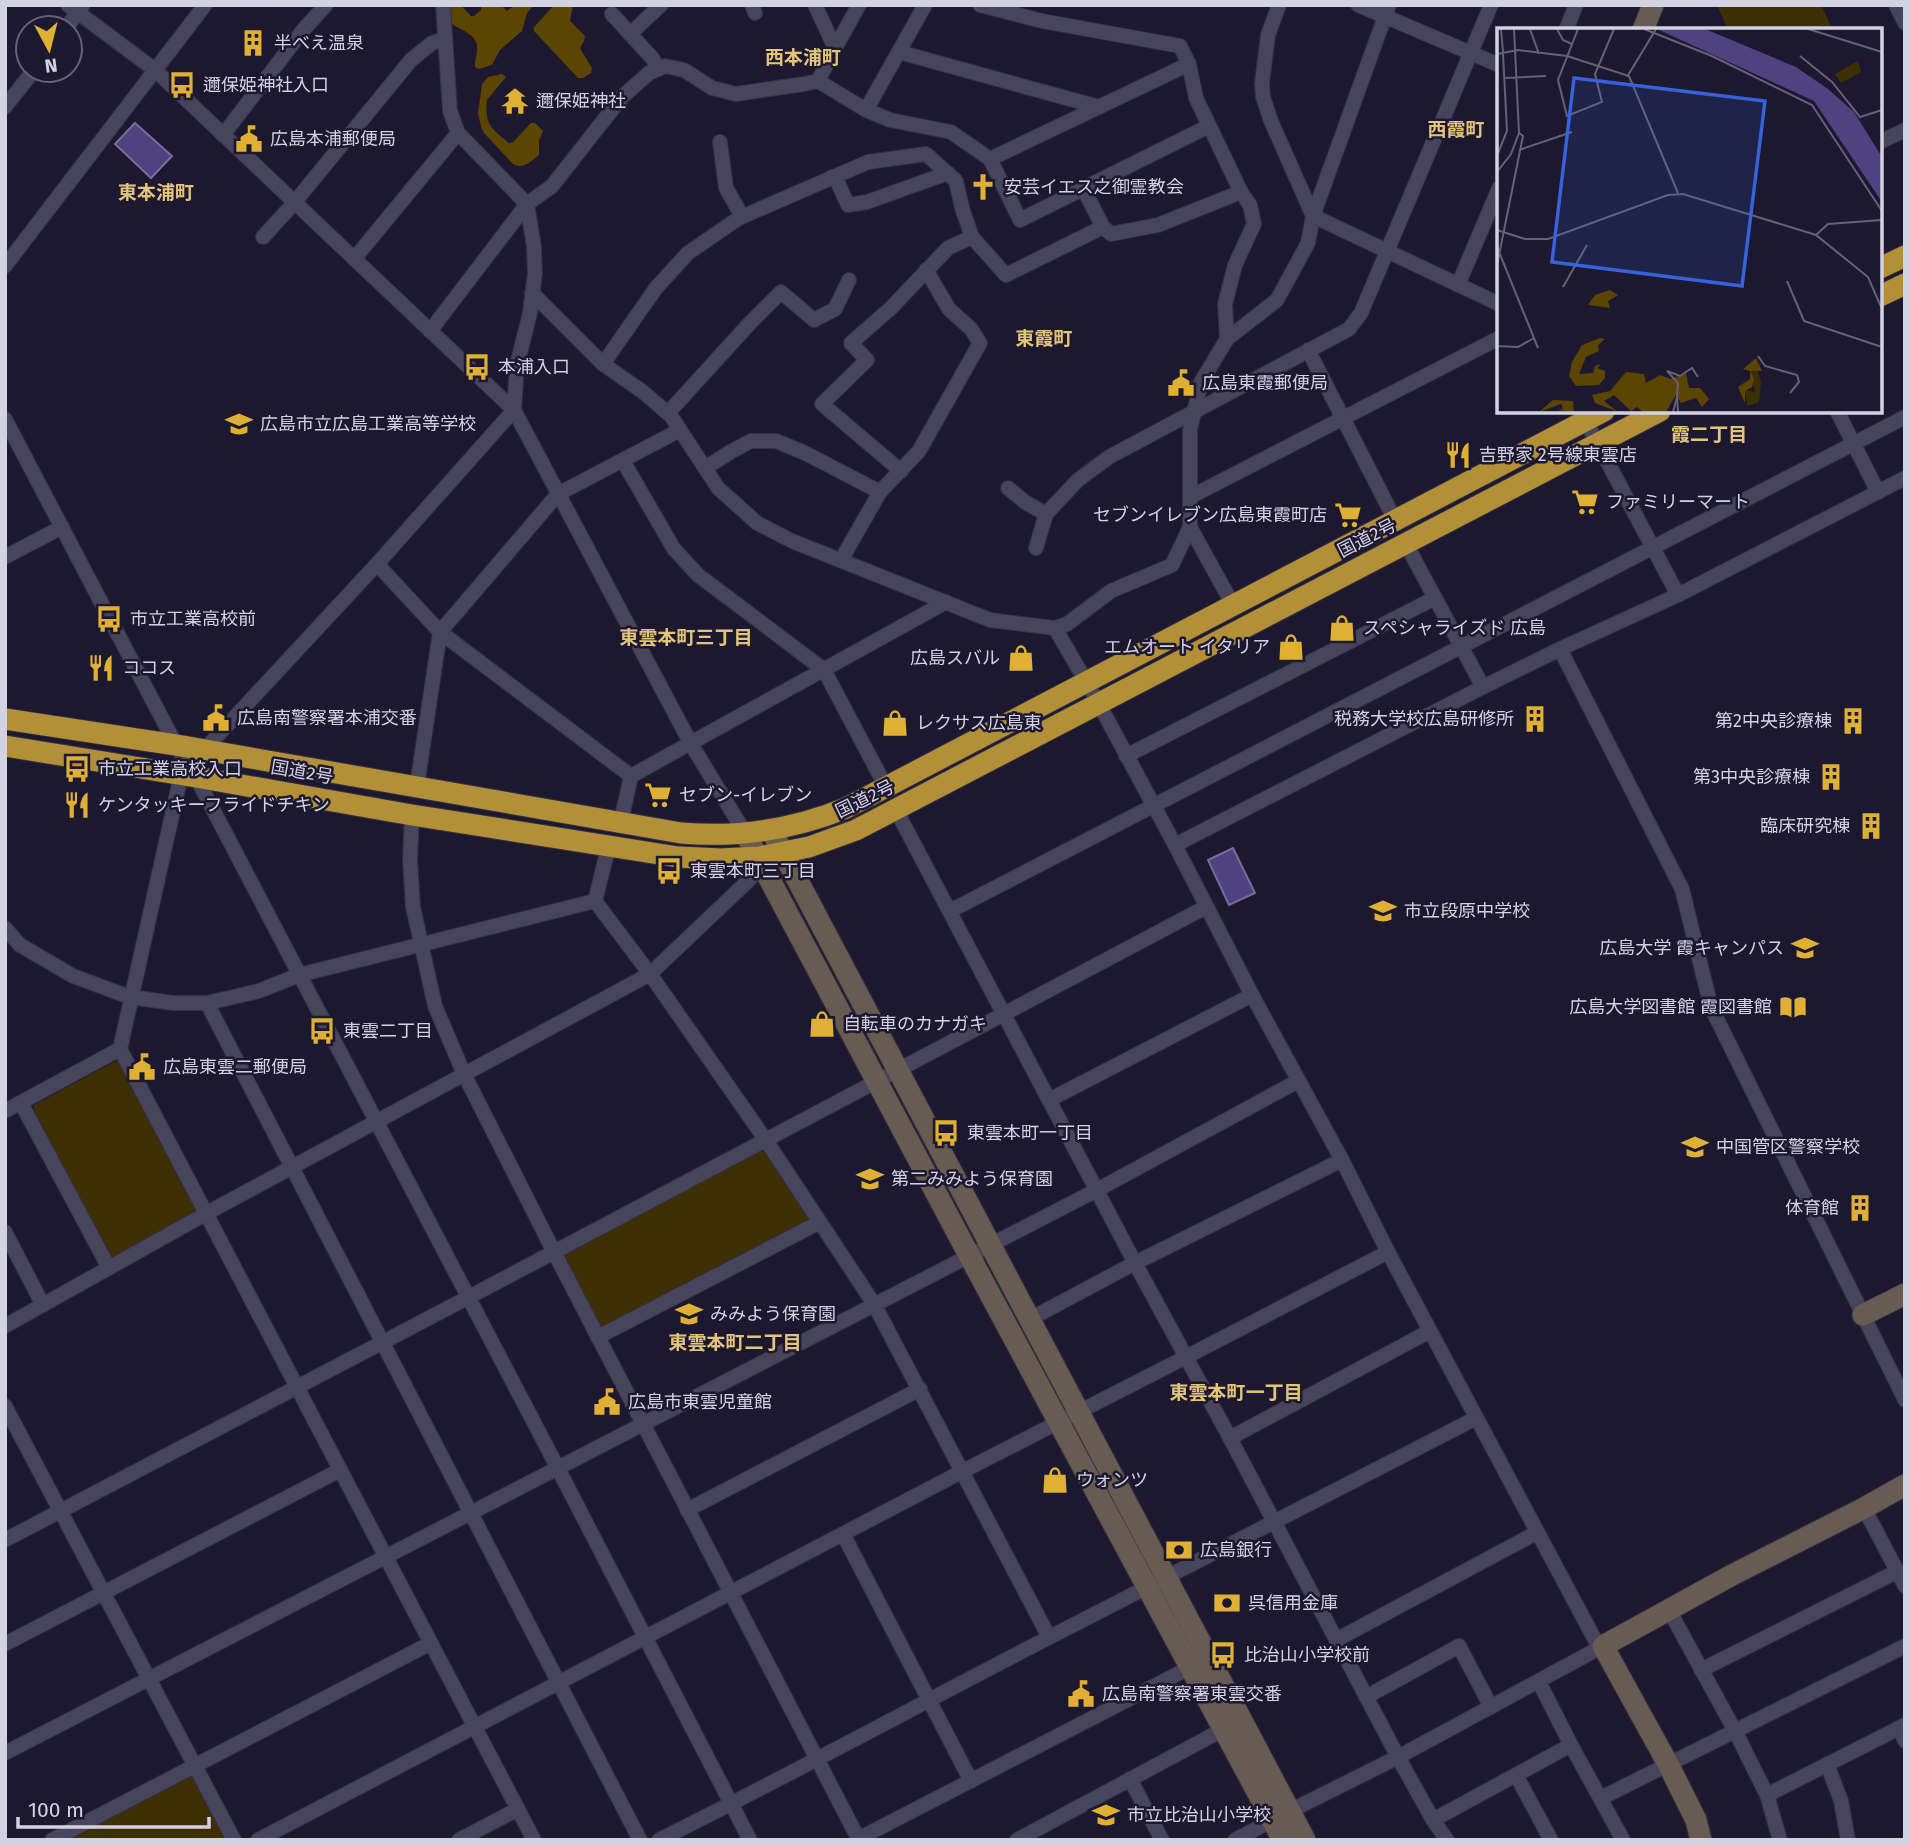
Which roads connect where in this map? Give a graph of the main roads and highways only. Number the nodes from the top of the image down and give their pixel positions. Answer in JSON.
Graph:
{"nodes":[{"id":1,"x":1905,"y":256,"type":"edge"},
{"id":2,"x":1882,"y":267,"type":"edge"},
{"id":3,"x":1905,"y":284,"type":"edge"},
{"id":4,"x":1882,"y":295,"type":"edge"},
{"id":5,"x":1656,"y":413,"type":"edge"},
{"id":6,"x":1590,"y":414,"type":"edge"},
{"id":7,"x":5,"y":719,"type":"edge"},
{"id":8,"x":5,"y":746,"type":"edge"}],
"edges":[{"from":1,"to":2,"type":"highway"},
{"from":3,"to":4,"type":"highway"},
{"from":5,"to":8,"type":"highway","name":"国道2号"},
{"from":6,"to":7,"type":"highway","name":"国道2号"}]}
